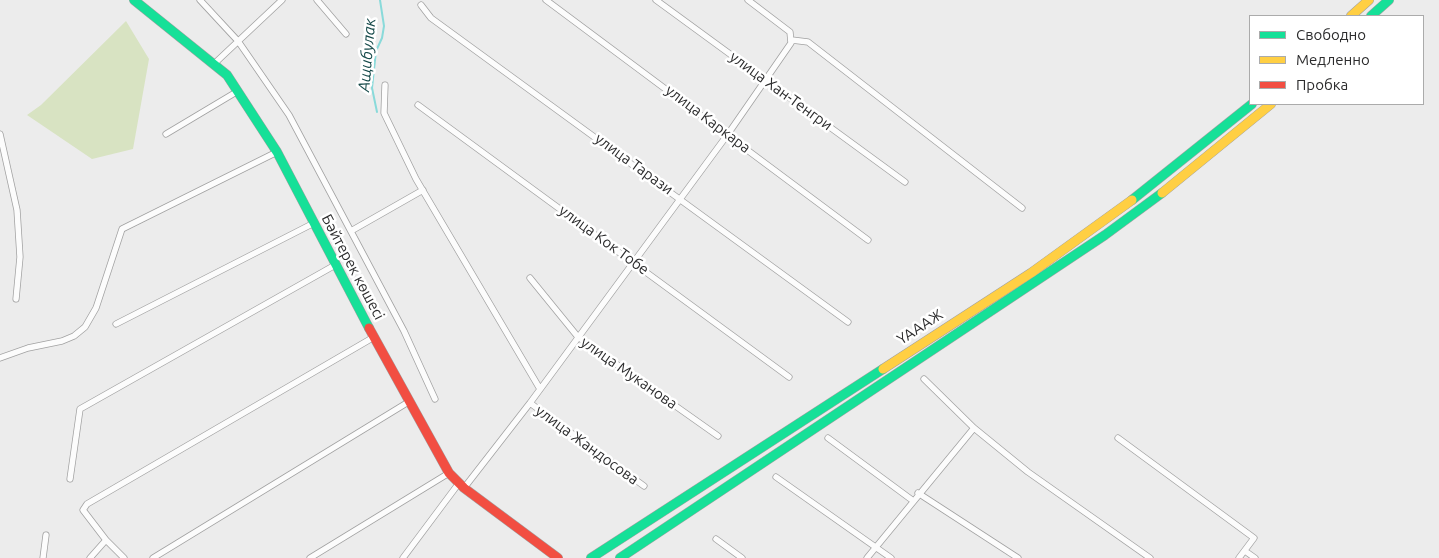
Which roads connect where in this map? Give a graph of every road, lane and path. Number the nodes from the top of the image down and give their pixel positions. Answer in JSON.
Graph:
{"nodes":[{"id":1,"x":134,"y":0,"type":"edge"},
{"id":2,"x":200,"y":0,"type":"edge"},
{"id":3,"x":282,"y":0,"type":"edge"},
{"id":4,"x":316,"y":0,"type":"edge"},
{"id":5,"x":546,"y":0,"type":"edge"},
{"id":6,"x":656,"y":0,"type":"edge"},
{"id":7,"x":748,"y":0,"type":"edge"},
{"id":8,"x":1369,"y":0,"type":"edge"},
{"id":9,"x":1389,"y":0,"type":"edge"},
{"id":10,"x":421,"y":6,"type":"dead end"},
{"id":11,"x":1352,"y":15,"type":"edge"},
{"id":12,"x":1371,"y":15,"type":"edge"},
{"id":13,"x":346,"y":34,"type":"dead end"},
{"id":14,"x":792,"y":40,"type":"junction"},
{"id":15,"x":238,"y":41,"type":"junction"},
{"id":16,"x":215,"y":63,"type":"junction"},
{"id":17,"x":766,"y":80,"type":"junction"},
{"id":18,"x":385,"y":85,"type":"dead end"},
{"id":19,"x":238,"y":91,"type":"junction"},
{"id":20,"x":418,"y":105,"type":"dead end"},
{"id":21,"x":1251,"y":105,"type":"edge"},
{"id":22,"x":1269,"y":105,"type":"edge"},
{"id":23,"x":0,"y":134,"type":"edge"},
{"id":24,"x":166,"y":134,"type":"dead end"},
{"id":25,"x":728,"y":134,"type":"junction"},
{"id":26,"x":277,"y":152,"type":"junction"},
{"id":27,"x":905,"y":182,"type":"dead end"},
{"id":28,"x":423,"y":190,"type":"junction"},
{"id":29,"x":680,"y":198,"type":"junction"},
{"id":30,"x":1022,"y":208,"type":"dead end"},
{"id":31,"x":314,"y":223,"type":"junction"},
{"id":32,"x":351,"y":231,"type":"junction"},
{"id":33,"x":868,"y":240,"type":"dead end"},
{"id":34,"x":633,"y":261,"type":"junction"},
{"id":35,"x":337,"y":264,"type":"junction"},
{"id":36,"x":530,"y":278,"type":"dead end"},
{"id":37,"x":16,"y":299,"type":"dead end"},
{"id":38,"x":848,"y":322,"type":"dead end"},
{"id":39,"x":116,"y":324,"type":"dead end"},
{"id":40,"x":374,"y":337,"type":"junction"},
{"id":41,"x":578,"y":337,"type":"junction"},
{"id":42,"x":0,"y":358,"type":"edge"},
{"id":43,"x":789,"y":377,"type":"dead end"},
{"id":44,"x":924,"y":378,"type":"dead end"},
{"id":45,"x":540,"y":389,"type":"junction"},
{"id":46,"x":435,"y":399,"type":"dead end"},
{"id":47,"x":410,"y":401,"type":"junction"},
{"id":48,"x":530,"y":403,"type":"junction"},
{"id":49,"x":974,"y":428,"type":"junction"},
{"id":50,"x":718,"y":436,"type":"dead end"},
{"id":51,"x":828,"y":438,"type":"dead end"},
{"id":52,"x":1118,"y":438,"type":"dead end"},
{"id":53,"x":449,"y":472,"type":"junction"},
{"id":54,"x":776,"y":476,"type":"dead end"},
{"id":55,"x":70,"y":479,"type":"dead end"},
{"id":56,"x":462,"y":485,"type":"junction"},
{"id":57,"x":644,"y":486,"type":"dead end"},
{"id":58,"x":918,"y":494,"type":"junction"},
{"id":59,"x":912,"y":500,"type":"junction"},
{"id":60,"x":46,"y":535,"type":"dead end"},
{"id":61,"x":716,"y":539,"type":"dead end"},
{"id":62,"x":106,"y":540,"type":"junction"},
{"id":63,"x":876,"y":546,"type":"junction"},
{"id":64,"x":1244,"y":551,"type":"junction"},
{"id":65,"x":43,"y":558,"type":"edge"},
{"id":66,"x":90,"y":558,"type":"edge"},
{"id":67,"x":124,"y":558,"type":"edge"},
{"id":68,"x":153,"y":558,"type":"edge"},
{"id":69,"x":310,"y":558,"type":"edge"},
{"id":70,"x":403,"y":558,"type":"edge"},
{"id":71,"x":558,"y":558,"type":"edge"},
{"id":72,"x":591,"y":558,"type":"edge"},
{"id":73,"x":620,"y":558,"type":"edge"},
{"id":74,"x":742,"y":558,"type":"edge"},
{"id":75,"x":867,"y":558,"type":"edge"},
{"id":76,"x":891,"y":558,"type":"edge"},
{"id":77,"x":1018,"y":558,"type":"edge"},
{"id":78,"x":1150,"y":558,"type":"edge"},
{"id":79,"x":1239,"y":558,"type":"edge"},
{"id":80,"x":1255,"y":558,"type":"edge"}],
"edges":[{"from":1,"to":16,"type":"main road","name":"Бәйтерек көшесі"},
{"from":2,"to":15,"type":"street"},
{"from":3,"to":15,"type":"street"},
{"from":4,"to":13,"type":"street"},
{"from":5,"to":25,"type":"street","name":"улица Каркара"},
{"from":6,"to":17,"type":"street","name":"улица Хан-Тенгри"},
{"from":7,"to":14,"type":"street"},
{"from":8,"to":11,"type":"main road"},
{"from":9,"to":12,"type":"main road"},
{"from":10,"to":29,"type":"street","name":"улица Тарази"},
{"from":14,"to":17,"type":"street"},
{"from":14,"to":30,"type":"street"},
{"from":15,"to":16,"type":"street"},
{"from":15,"to":32,"type":"street"},
{"from":16,"to":19,"type":"main road","name":"Бәйтерек көшесі"},
{"from":17,"to":25,"type":"street"},
{"from":17,"to":27,"type":"street","name":"улица Хан-Тенгри"},
{"from":18,"to":28,"type":"street"},
{"from":19,"to":24,"type":"street"},
{"from":19,"to":26,"type":"main road","name":"Бәйтерек көшесі"},
{"from":20,"to":34,"type":"street","name":"улица Кок Тобе"},
{"from":21,"to":72,"type":"main road","name":"ҮАААЖ"},
{"from":22,"to":73,"type":"main road","name":"ҮАААЖ"},
{"from":23,"to":37,"type":"street"},
{"from":25,"to":29,"type":"street"},
{"from":25,"to":33,"type":"street","name":"улица Каркара"},
{"from":26,"to":31,"type":"main road","name":"Бәйтерек көшесі"},
{"from":26,"to":42,"type":"street"},
{"from":28,"to":32,"type":"street"},
{"from":28,"to":45,"type":"street"},
{"from":29,"to":34,"type":"street"},
{"from":29,"to":38,"type":"street","name":"улица Тарази"},
{"from":31,"to":35,"type":"main road","name":"Бәйтерек көшесі"},
{"from":31,"to":39,"type":"street"},
{"from":32,"to":46,"type":"street"},
{"from":34,"to":41,"type":"street"},
{"from":34,"to":43,"type":"street","name":"улица Кок Тобе"},
{"from":35,"to":40,"type":"main road","name":"Бәйтерек көшесі"},
{"from":35,"to":55,"type":"street"},
{"from":36,"to":41,"type":"street","name":"улица Муканова"},
{"from":40,"to":47,"type":"main road","name":"Бәйтерек көшесі"},
{"from":40,"to":62,"type":"street"},
{"from":41,"to":45,"type":"street"},
{"from":41,"to":50,"type":"street","name":"улица Муканова"},
{"from":44,"to":49,"type":"street"},
{"from":45,"to":48,"type":"street"},
{"from":47,"to":53,"type":"main road","name":"Бәйтерек көшесі"},
{"from":47,"to":68,"type":"street"},
{"from":48,"to":56,"type":"street"},
{"from":48,"to":57,"type":"street","name":"улица Жандосова"},
{"from":49,"to":58,"type":"street"},
{"from":49,"to":78,"type":"street"},
{"from":51,"to":59,"type":"street"},
{"from":52,"to":64,"type":"street"},
{"from":53,"to":56,"type":"main road","name":"Бәйтерек көшесі"},
{"from":53,"to":69,"type":"street"},
{"from":54,"to":63,"type":"street"},
{"from":56,"to":70,"type":"street"},
{"from":56,"to":71,"type":"main road","name":"Бәйтерек көшесі"},
{"from":58,"to":59,"type":"street"},
{"from":58,"to":77,"type":"street"},
{"from":59,"to":63,"type":"street"},
{"from":60,"to":65,"type":"street"},
{"from":61,"to":74,"type":"street"},
{"from":62,"to":66,"type":"street"},
{"from":62,"to":67,"type":"street"},
{"from":63,"to":75,"type":"street"},
{"from":63,"to":76,"type":"street"},
{"from":64,"to":79,"type":"street"},
{"from":64,"to":80,"type":"street"}]}
